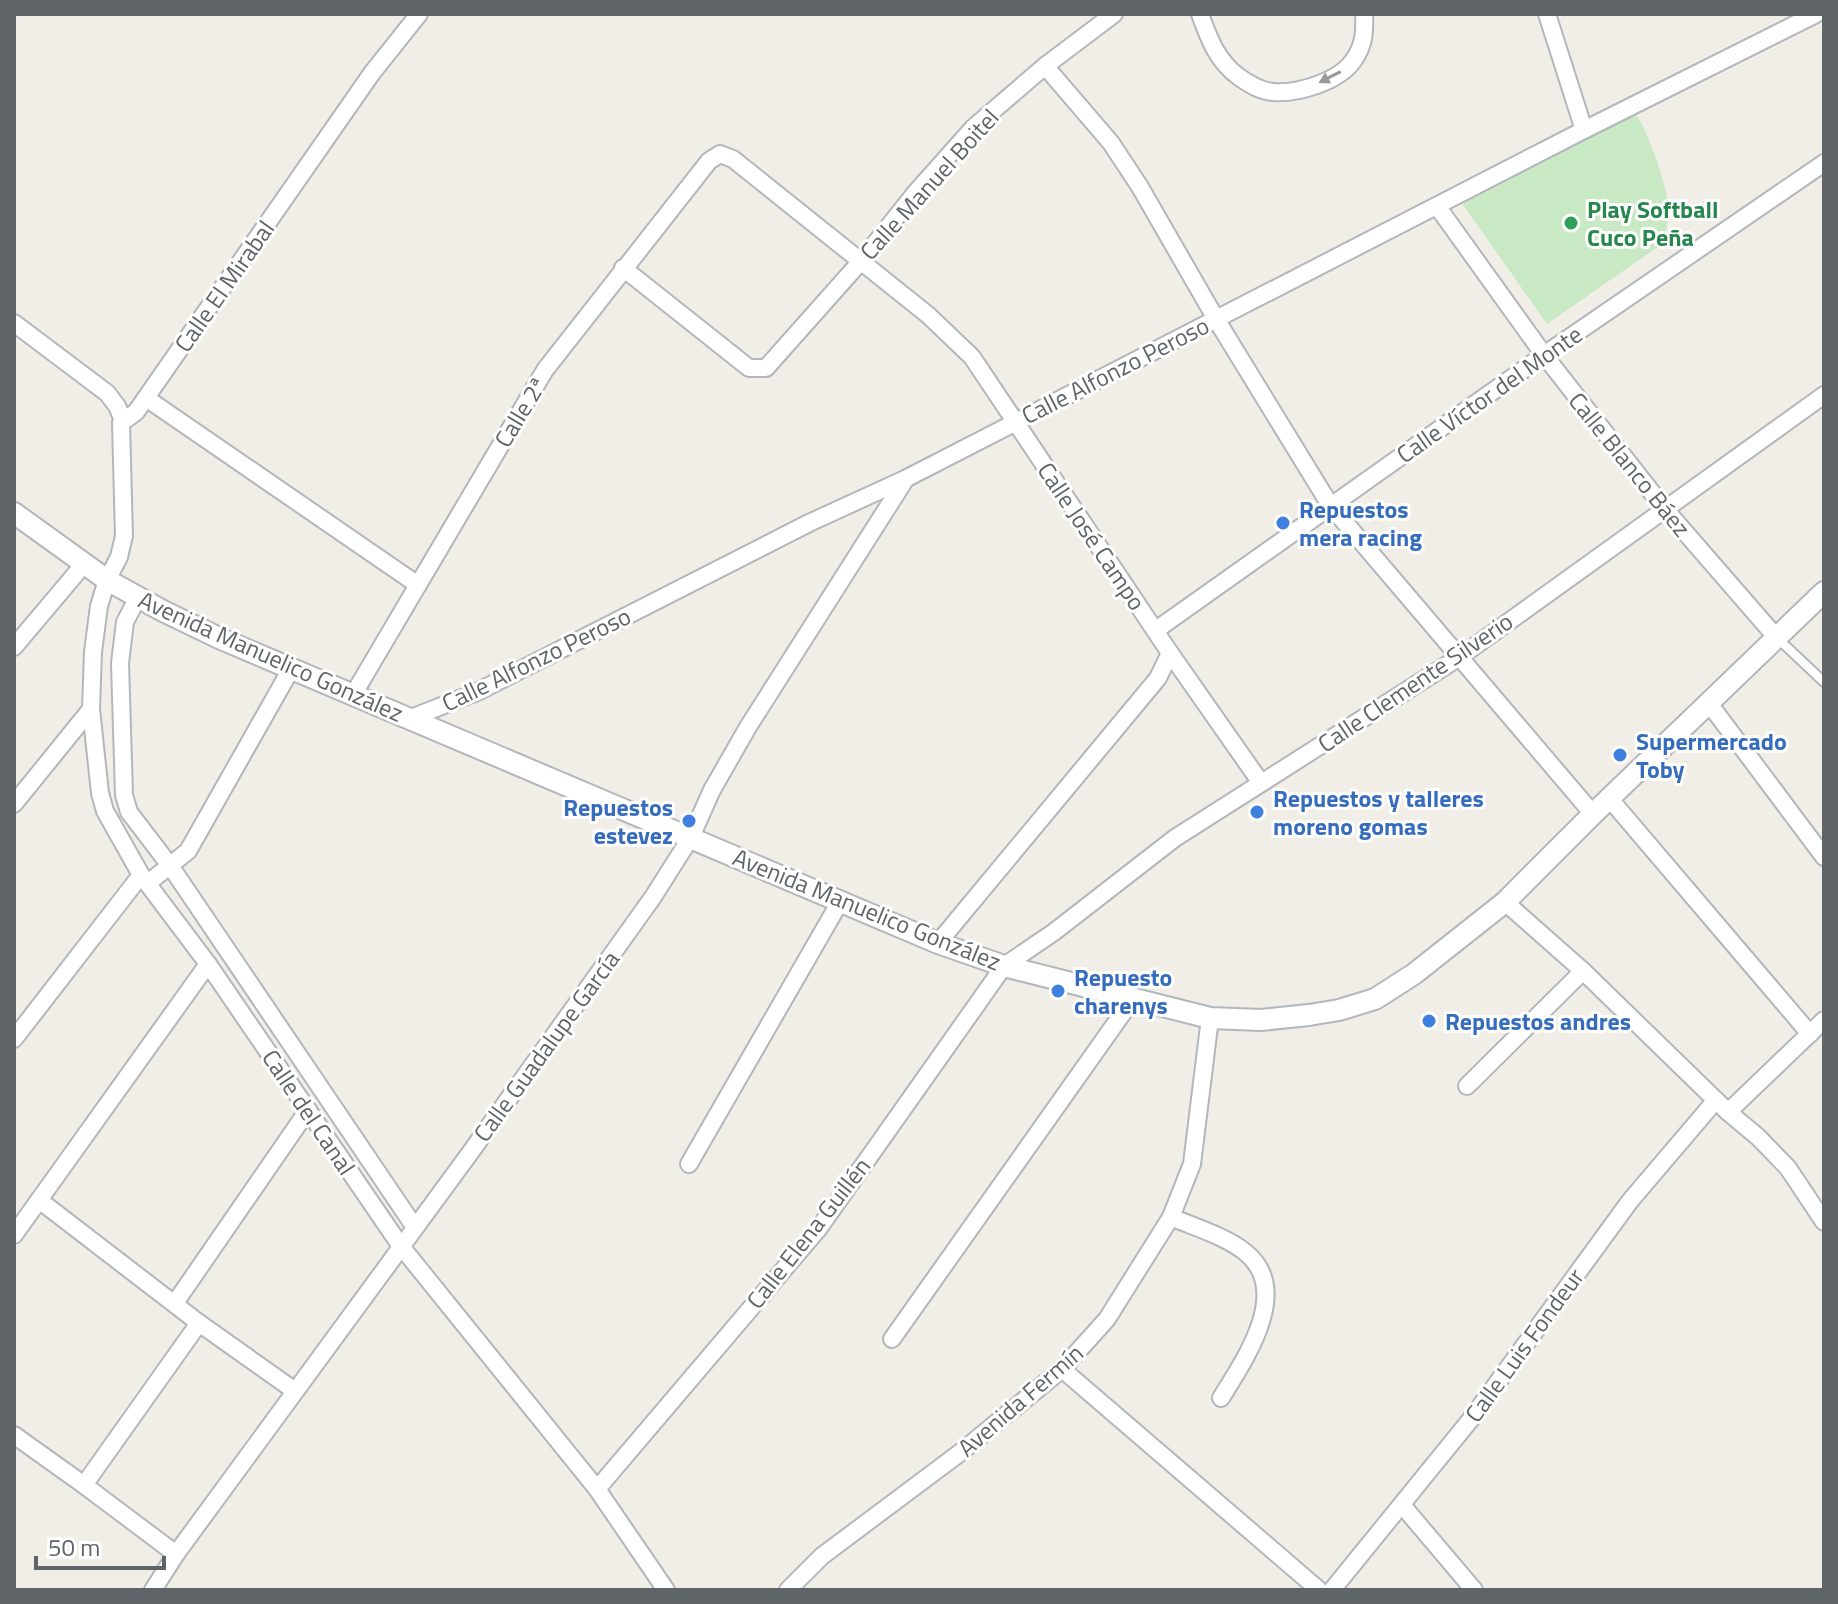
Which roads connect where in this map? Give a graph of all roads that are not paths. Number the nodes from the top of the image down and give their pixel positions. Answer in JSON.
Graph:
{"nodes":[{"id":1,"x":419,"y":14,"type":"edge"},
{"id":2,"x":1114,"y":14,"type":"edge"},
{"id":3,"x":1200,"y":14,"type":"edge"},
{"id":4,"x":1364,"y":14,"type":"edge"},
{"id":5,"x":1547,"y":14,"type":"edge"},
{"id":6,"x":1816,"y":14,"type":"edge"},
{"id":7,"x":1045,"y":66,"type":"junction"},
{"id":8,"x":1584,"y":130,"type":"junction"},
{"id":9,"x":720,"y":154,"type":"joint"},
{"id":10,"x":1824,"y":163,"type":"edge"},
{"id":11,"x":1437,"y":206,"type":"junction"},
{"id":12,"x":862,"y":260,"type":"junction"},
{"id":13,"x":623,"y":268,"type":"junction"},
{"id":14,"x":1216,"y":319,"type":"junction"},
{"id":15,"x":14,"y":323,"type":"edge"},
{"id":16,"x":1544,"y":355,"type":"junction"},
{"id":17,"x":1824,"y":395,"type":"edge"},
{"id":18,"x":146,"y":398,"type":"junction"},
{"id":19,"x":123,"y":420,"type":"junction"},
{"id":20,"x":1014,"y":421,"type":"junction"},
{"id":21,"x":905,"y":479,"type":"junction"},
{"id":22,"x":1330,"y":505,"type":"junction"},
{"id":23,"x":1664,"y":508,"type":"junction"},
{"id":24,"x":14,"y":513,"type":"edge"},
{"id":25,"x":84,"y":564,"type":"junction"},
{"id":26,"x":107,"y":580,"type":"junction"},
{"id":27,"x":418,"y":585,"type":"junction"},
{"id":28,"x":1824,"y":592,"type":"edge"},
{"id":29,"x":138,"y":597,"type":"junction"},
{"id":30,"x":1156,"y":630,"type":"junction"},
{"id":31,"x":1776,"y":637,"type":"junction"},
{"id":32,"x":14,"y":647,"type":"edge"},
{"id":33,"x":1170,"y":653,"type":"junction"},
{"id":34,"x":1461,"y":656,"type":"junction"},
{"id":35,"x":291,"y":669,"type":"junction"},
{"id":36,"x":1824,"y":682,"type":"edge"},
{"id":37,"x":353,"y":695,"type":"junction"},
{"id":38,"x":1708,"y":702,"type":"junction"},
{"id":39,"x":91,"y":709,"type":"junction"},
{"id":40,"x":411,"y":718,"type":"junction"},
{"id":41,"x":1261,"y":783,"type":"junction"},
{"id":42,"x":1609,"y":798,"type":"junction"},
{"id":43,"x":14,"y":804,"type":"edge"},
{"id":44,"x":1593,"y":814,"type":"junction"},
{"id":45,"x":691,"y":837,"type":"junction"},
{"id":46,"x":1824,"y":857,"type":"edge"},
{"id":47,"x":171,"y":867,"type":"junction"},
{"id":48,"x":144,"y":879,"type":"junction"},
{"id":49,"x":841,"y":900,"type":"junction"},
{"id":50,"x":1505,"y":902,"type":"junction"},
{"id":51,"x":938,"y":943,"type":"junction"},
{"id":52,"x":208,"y":964,"type":"junction"},
{"id":53,"x":1004,"y":966,"type":"junction"},
{"id":54,"x":1583,"y":971,"type":"junction"},
{"id":55,"x":1132,"y":1000,"type":"junction"},
{"id":56,"x":1210,"y":1018,"type":"junction"},
{"id":57,"x":1824,"y":1020,"type":"edge"},
{"id":58,"x":1810,"y":1034,"type":"junction"},
{"id":59,"x":14,"y":1039,"type":"edge"},
{"id":60,"x":1467,"y":1086,"type":"dead end"},
{"id":61,"x":1722,"y":1106,"type":"junction"},
{"id":62,"x":308,"y":1110,"type":"junction"},
{"id":63,"x":689,"y":1164,"type":"dead end"},
{"id":64,"x":39,"y":1200,"type":"junction"},
{"id":65,"x":1818,"y":1203,"type":"edge"},
{"id":66,"x":1171,"y":1217,"type":"junction"},
{"id":67,"x":1824,"y":1222,"type":"edge"},
{"id":68,"x":414,"y":1226,"type":"junction"},
{"id":69,"x":14,"y":1235,"type":"edge"},
{"id":70,"x":400,"y":1245,"type":"junction"},
{"id":71,"x":175,"y":1303,"type":"junction"},
{"id":72,"x":199,"y":1323,"type":"junction"},
{"id":73,"x":892,"y":1339,"type":"dead end"},
{"id":74,"x":1062,"y":1369,"type":"junction"},
{"id":75,"x":295,"y":1391,"type":"junction"},
{"id":76,"x":1221,"y":1398,"type":"dead end"},
{"id":77,"x":14,"y":1435,"type":"edge"},
{"id":78,"x":84,"y":1485,"type":"junction"},
{"id":79,"x":597,"y":1489,"type":"junction"},
{"id":80,"x":1402,"y":1505,"type":"junction"},
{"id":81,"x":176,"y":1554,"type":"junction"},
{"id":82,"x":153,"y":1590,"type":"edge"},
{"id":83,"x":666,"y":1590,"type":"edge"},
{"id":84,"x":788,"y":1590,"type":"edge"},
{"id":85,"x":1319,"y":1590,"type":"edge"},
{"id":86,"x":1332,"y":1590,"type":"edge"},
{"id":87,"x":1474,"y":1590,"type":"edge"}],
"edges":[{"from":1,"to":18,"type":"street","name":"Calle El Mirabal"},
{"from":2,"to":7,"type":"street","name":"Calle Manuel Boitel"},
{"from":4,"to":3,"type":"street","one_way":true},
{"from":5,"to":8,"type":"street"},
{"from":6,"to":8,"type":"street","name":"Calle Alfonzo Peroso"},
{"from":7,"to":12,"type":"street","name":"Calle Manuel Boitel"},
{"from":7,"to":14,"type":"street"},
{"from":8,"to":11,"type":"street","name":"Calle Alfonzo Peroso"},
{"from":9,"to":12,"type":"street","name":"Calle José Campo"},
{"from":9,"to":13,"type":"street","name":"Calle 2ª"},
{"from":10,"to":16,"type":"street","name":"Calle Víctor del Monte"},
{"from":11,"to":14,"type":"street","name":"Calle Alfonzo Peroso"},
{"from":11,"to":16,"type":"street","name":"Calle Blanco Báez"},
{"from":12,"to":13,"type":"street","name":"Calle Manuel Boitel"},
{"from":12,"to":20,"type":"street","name":"Calle José Campo"},
{"from":13,"to":27,"type":"street","name":"Calle 2ª"},
{"from":14,"to":20,"type":"street","name":"Calle Alfonzo Peroso"},
{"from":14,"to":22,"type":"street"},
{"from":15,"to":19,"type":"street"},
{"from":16,"to":22,"type":"street","name":"Calle Víctor del Monte"},
{"from":16,"to":23,"type":"street","name":"Calle Blanco Báez"},
{"from":17,"to":23,"type":"street","name":"Calle Clemente Silverio"},
{"from":18,"to":19,"type":"street","name":"Calle El Mirabal"},
{"from":18,"to":27,"type":"street"},
{"from":19,"to":26,"type":"street"},
{"from":20,"to":21,"type":"street","name":"Calle Alfonzo Peroso"},
{"from":20,"to":30,"type":"street","name":"Calle José Campo"},
{"from":21,"to":40,"type":"street","name":"Calle Alfonzo Peroso"},
{"from":21,"to":45,"type":"street","name":"Calle Guadalupe García"},
{"from":22,"to":30,"type":"street","name":"Calle Víctor del Monte"},
{"from":22,"to":34,"type":"street"},
{"from":23,"to":31,"type":"street","name":"Calle Blanco Báez"},
{"from":23,"to":34,"type":"street","name":"Calle Clemente Silverio"},
{"from":24,"to":25,"type":"street","name":"Avenida Manuelico González"},
{"from":25,"to":26,"type":"street","name":"Avenida Manuelico González"},
{"from":25,"to":32,"type":"street"},
{"from":26,"to":29,"type":"street","name":"Avenida Manuelico González"},
{"from":26,"to":39,"type":"street","name":"Calle del Canal"},
{"from":27,"to":37,"type":"street","name":"Calle 2ª"},
{"from":28,"to":31,"type":"street","name":"Avenida Manuelico González"},
{"from":29,"to":35,"type":"street","name":"Avenida Manuelico González"},
{"from":29,"to":47,"type":"street"},
{"from":30,"to":33,"type":"street","name":"Calle José Campo"},
{"from":31,"to":36,"type":"lane"},
{"from":31,"to":38,"type":"street","name":"Avenida Manuelico González"},
{"from":33,"to":41,"type":"street","name":"Calle José Campo"},
{"from":33,"to":51,"type":"street"},
{"from":34,"to":41,"type":"street","name":"Calle Clemente Silverio"},
{"from":34,"to":44,"type":"street"},
{"from":35,"to":37,"type":"street","name":"Avenida Manuelico González"},
{"from":35,"to":47,"type":"street"},
{"from":37,"to":40,"type":"street","name":"Avenida Manuelico González"},
{"from":38,"to":42,"type":"street","name":"Avenida Manuelico González"},
{"from":38,"to":46,"type":"street"},
{"from":39,"to":43,"type":"street"},
{"from":39,"to":48,"type":"street","name":"Calle del Canal"},
{"from":40,"to":45,"type":"street","name":"Avenida Manuelico González"},
{"from":41,"to":53,"type":"street","name":"Calle Clemente Silverio"},
{"from":42,"to":44,"type":"street","name":"Avenida Manuelico González"},
{"from":42,"to":58,"type":"street"},
{"from":44,"to":50,"type":"street","name":"Avenida Manuelico González"},
{"from":45,"to":49,"type":"street","name":"Avenida Manuelico González"},
{"from":45,"to":68,"type":"street","name":"Calle Guadalupe García"},
{"from":47,"to":48,"type":"street"},
{"from":47,"to":68,"type":"street"},
{"from":48,"to":52,"type":"street","name":"Calle del Canal"},
{"from":48,"to":59,"type":"street"},
{"from":49,"to":51,"type":"street","name":"Avenida Manuelico González"},
{"from":49,"to":63,"type":"street"},
{"from":50,"to":54,"type":"street"},
{"from":50,"to":56,"type":"street","name":"Avenida Manuelico González"},
{"from":51,"to":53,"type":"street","name":"Avenida Manuelico González"},
{"from":52,"to":62,"type":"street","name":"Calle del Canal"},
{"from":52,"to":64,"type":"street"},
{"from":53,"to":55,"type":"street","name":"Avenida Manuelico González"},
{"from":53,"to":79,"type":"street","name":"Calle Elena Guillén"},
{"from":54,"to":60,"type":"street"},
{"from":54,"to":61,"type":"street"},
{"from":55,"to":56,"type":"street","name":"Avenida Manuelico González"},
{"from":55,"to":73,"type":"street"},
{"from":56,"to":66,"type":"street","name":"Avenida Fermín"},
{"from":57,"to":58,"type":"street","name":"Calle Luis Fondeur"},
{"from":58,"to":61,"type":"street","name":"Calle Luis Fondeur"},
{"from":61,"to":65,"type":"street"},
{"from":61,"to":80,"type":"street","name":"Calle Luis Fondeur"},
{"from":62,"to":70,"type":"street","name":"Calle del Canal"},
{"from":62,"to":71,"type":"street"},
{"from":64,"to":69,"type":"street"},
{"from":64,"to":71,"type":"street"},
{"from":65,"to":67,"type":"street"},
{"from":66,"to":74,"type":"street","name":"Avenida Fermín"},
{"from":66,"to":76,"type":"street"},
{"from":68,"to":70,"type":"street","name":"Calle Guadalupe García"},
{"from":70,"to":75,"type":"street","name":"Calle Guadalupe García"},
{"from":70,"to":79,"type":"street","name":"Calle del Canal"},
{"from":71,"to":72,"type":"street"},
{"from":72,"to":75,"type":"street"},
{"from":72,"to":78,"type":"street"},
{"from":74,"to":84,"type":"street","name":"Avenida Fermín"},
{"from":74,"to":85,"type":"street"},
{"from":75,"to":81,"type":"street","name":"Calle Guadalupe García"},
{"from":77,"to":78,"type":"street"},
{"from":78,"to":81,"type":"street"},
{"from":79,"to":83,"type":"street","name":"Calle del Canal"},
{"from":80,"to":86,"type":"street","name":"Calle Luis Fondeur"},
{"from":80,"to":87,"type":"street"},
{"from":81,"to":82,"type":"street","name":"Calle Guadalupe García"}]}
